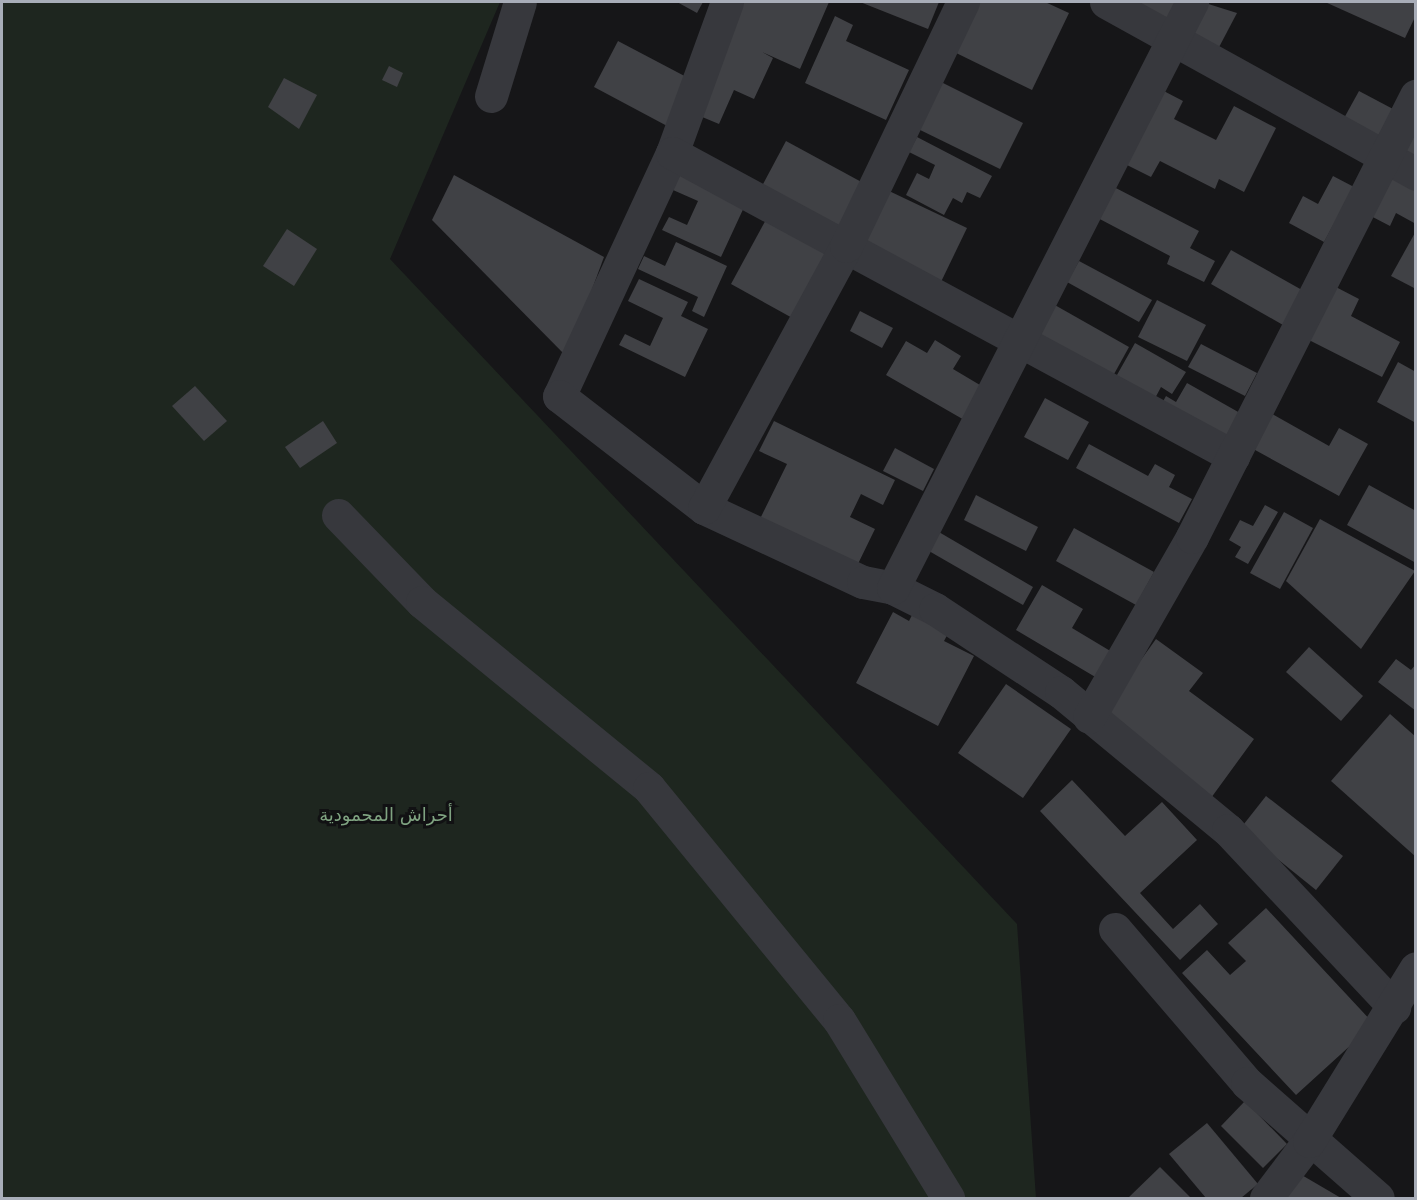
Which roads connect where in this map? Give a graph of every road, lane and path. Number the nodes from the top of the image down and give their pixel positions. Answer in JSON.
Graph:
{"nodes":[{"id":1,"x":520,"y":2,"type":"edge"},
{"id":2,"x":727,"y":2,"type":"edge"},
{"id":3,"x":963,"y":2,"type":"edge"},
{"id":4,"x":1106,"y":2,"type":"edge"},
{"id":5,"x":1192,"y":2,"type":"edge"},
{"id":6,"x":1173,"y":39,"type":"junction"},
{"id":7,"x":491,"y":96,"type":"dead end"},
{"id":8,"x":1416,"y":96,"type":"edge"},
{"id":9,"x":672,"y":153,"type":"junction"},
{"id":10,"x":1384,"y":154,"type":"junction"},
{"id":11,"x":1416,"y":174,"type":"edge"},
{"id":12,"x":846,"y":246,"type":"junction"},
{"id":13,"x":1015,"y":342,"type":"junction"},
{"id":14,"x":1233,"y":456,"type":"junction"},
{"id":15,"x":704,"y":508,"type":"junction"},
{"id":16,"x":338,"y":515,"type":"dead end"},
{"id":17,"x":893,"y":588,"type":"junction"},
{"id":18,"x":1089,"y":717,"type":"junction"},
{"id":19,"x":1115,"y":929,"type":"dead end"},
{"id":20,"x":1416,"y":968,"type":"edge"},
{"id":21,"x":1394,"y":1007,"type":"junction"},
{"id":22,"x":1309,"y":1141,"type":"junction"},
{"id":23,"x":948,"y":1198,"type":"edge"},
{"id":24,"x":1266,"y":1198,"type":"edge"},
{"id":25,"x":1378,"y":1198,"type":"edge"}],
"edges":[{"from":1,"to":7,"type":"street"},
{"from":2,"to":9,"type":"street"},
{"from":3,"to":12,"type":"street"},
{"from":4,"to":6,"type":"street"},
{"from":5,"to":6,"type":"street"},
{"from":6,"to":10,"type":"street"},
{"from":6,"to":13,"type":"street"},
{"from":8,"to":10,"type":"street"},
{"from":9,"to":12,"type":"street"},
{"from":9,"to":15,"type":"street"},
{"from":10,"to":11,"type":"street"},
{"from":10,"to":14,"type":"street"},
{"from":12,"to":13,"type":"street"},
{"from":12,"to":15,"type":"street"},
{"from":13,"to":14,"type":"street"},
{"from":13,"to":17,"type":"street"},
{"from":14,"to":18,"type":"street"},
{"from":15,"to":17,"type":"street"},
{"from":16,"to":23,"type":"street"},
{"from":17,"to":18,"type":"street"},
{"from":18,"to":21,"type":"street"},
{"from":19,"to":22,"type":"street"},
{"from":20,"to":21,"type":"street"},
{"from":21,"to":22,"type":"street"},
{"from":22,"to":24,"type":"street"},
{"from":22,"to":25,"type":"street"}]}
